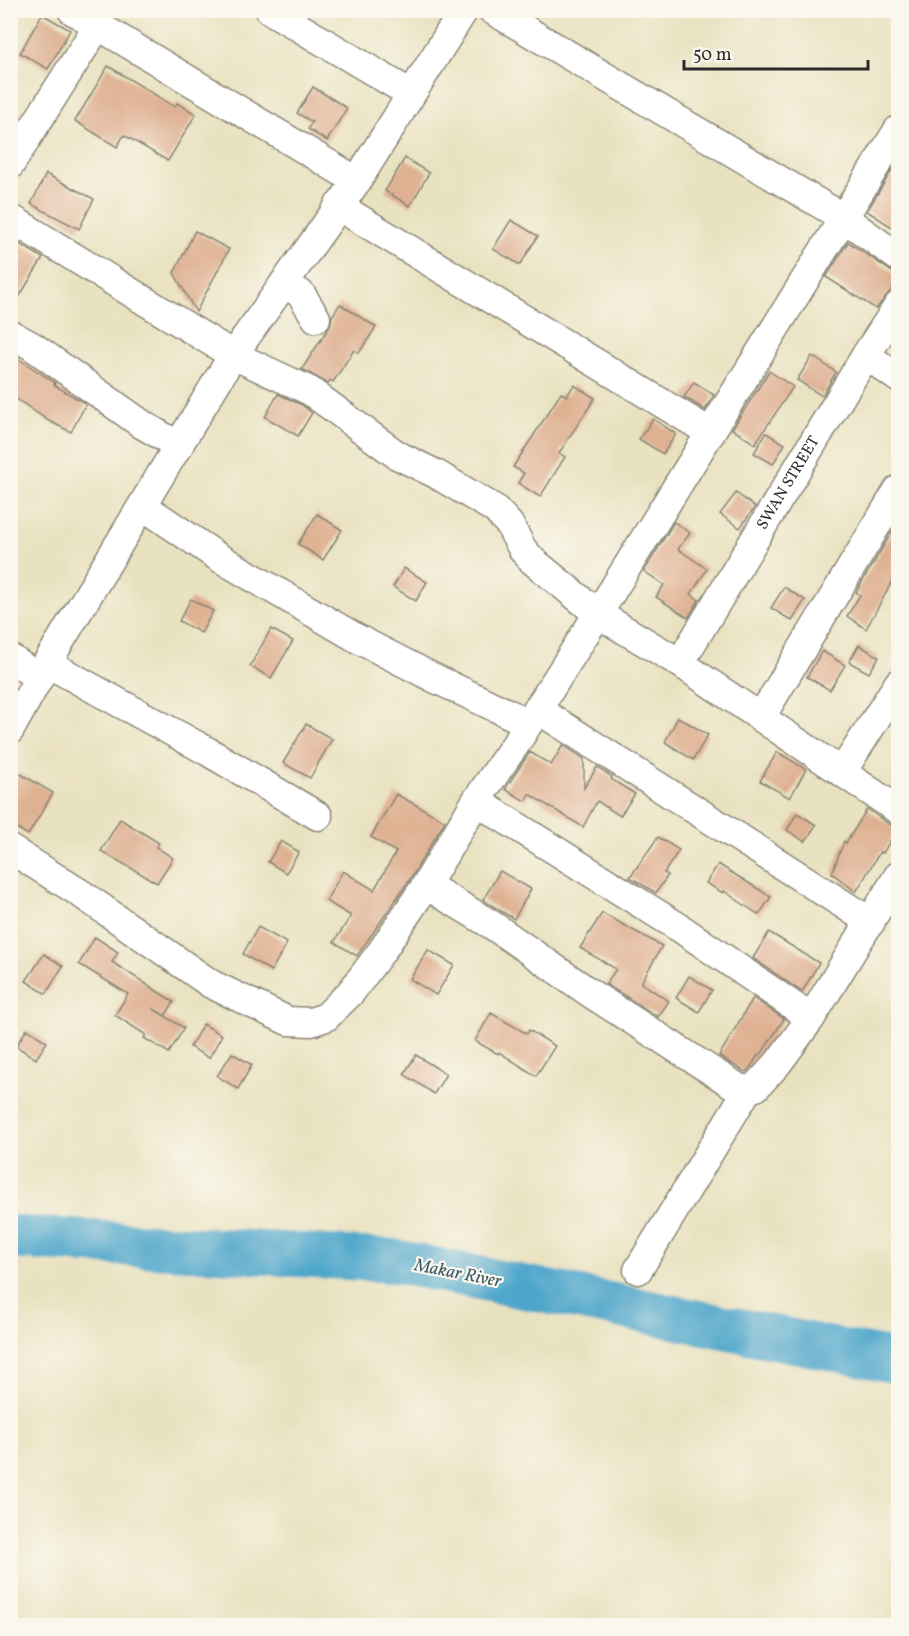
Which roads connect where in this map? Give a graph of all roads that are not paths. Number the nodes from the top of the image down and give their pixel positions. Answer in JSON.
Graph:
{"nodes":[{"id":1,"x":72,"y":10,"type":"edge"},
{"id":2,"x":270,"y":10,"type":"edge"},
{"id":3,"x":464,"y":10,"type":"edge"},
{"id":4,"x":492,"y":10,"type":"edge"},
{"id":5,"x":98,"y":25,"type":"junction"},
{"id":6,"x":411,"y":94,"type":"junction"},
{"id":7,"x":898,"y":130,"type":"edge"},
{"id":8,"x":10,"y":165,"type":"edge"},
{"id":9,"x":357,"y":181,"type":"junction"},
{"id":10,"x":338,"y":206,"type":"junction"},
{"id":11,"x":10,"y":218,"type":"edge"},
{"id":12,"x":844,"y":218,"type":"junction"},
{"id":13,"x":898,"y":257,"type":"edge"},
{"id":14,"x":284,"y":283,"type":"junction"},
{"id":15,"x":898,"y":306,"type":"edge"},
{"id":16,"x":316,"y":318,"type":"dead end"},
{"id":17,"x":10,"y":334,"type":"edge"},
{"id":18,"x":233,"y":355,"type":"junction"},
{"id":19,"x":866,"y":356,"type":"junction"},
{"id":20,"x":898,"y":378,"type":"edge"},
{"id":21,"x":711,"y":433,"type":"junction"},
{"id":22,"x":179,"y":446,"type":"junction"},
{"id":23,"x":898,"y":490,"type":"edge"},
{"id":24,"x":143,"y":506,"type":"junction"},
{"id":25,"x":598,"y":614,"type":"junction"},
{"id":26,"x":10,"y":658,"type":"edge"},
{"id":27,"x":680,"y":663,"type":"junction"},
{"id":28,"x":43,"y":671,"type":"junction"},
{"id":29,"x":898,"y":684,"type":"edge"},
{"id":30,"x":532,"y":716,"type":"junction"},
{"id":31,"x":761,"y":717,"type":"junction"},
{"id":32,"x":889,"y":720,"type":"edge"},
{"id":33,"x":10,"y":730,"type":"edge"},
{"id":34,"x":842,"y":772,"type":"junction"},
{"id":35,"x":476,"y":801,"type":"junction"},
{"id":36,"x":898,"y":810,"type":"edge"},
{"id":37,"x":318,"y":816,"type":"dead end"},
{"id":38,"x":10,"y":849,"type":"edge"},
{"id":39,"x":898,"y":876,"type":"edge"},
{"id":40,"x":426,"y":885,"type":"junction"},
{"id":41,"x":871,"y":922,"type":"junction"},
{"id":42,"x":811,"y":1018,"type":"junction"},
{"id":43,"x":748,"y":1089,"type":"junction"},
{"id":44,"x":638,"y":1270,"type":"dead end"}],
"edges":[{"from":1,"to":5,"type":"street"},
{"from":2,"to":6,"type":"street"},
{"from":3,"to":6,"type":"street"},
{"from":4,"to":12,"type":"street"},
{"from":5,"to":8,"type":"street"},
{"from":5,"to":9,"type":"street"},
{"from":6,"to":9,"type":"street"},
{"from":7,"to":12,"type":"street"},
{"from":9,"to":10,"type":"street"},
{"from":10,"to":14,"type":"street"},
{"from":10,"to":21,"type":"street"},
{"from":11,"to":18,"type":"street"},
{"from":12,"to":13,"type":"street"},
{"from":12,"to":21,"type":"street"},
{"from":14,"to":16,"type":"street"},
{"from":14,"to":18,"type":"street"},
{"from":15,"to":19,"type":"street","name":"SWAN STREET"},
{"from":17,"to":22,"type":"street"},
{"from":18,"to":22,"type":"street"},
{"from":18,"to":25,"type":"street"},
{"from":19,"to":20,"type":"street"},
{"from":19,"to":27,"type":"street","name":"SWAN STREET"},
{"from":21,"to":25,"type":"street"},
{"from":22,"to":24,"type":"street"},
{"from":23,"to":31,"type":"street"},
{"from":24,"to":28,"type":"street"},
{"from":24,"to":30,"type":"street"},
{"from":25,"to":27,"type":"street"},
{"from":25,"to":30,"type":"street"},
{"from":26,"to":28,"type":"street"},
{"from":27,"to":31,"type":"street"},
{"from":28,"to":33,"type":"street"},
{"from":28,"to":37,"type":"street"},
{"from":29,"to":32,"type":"street"},
{"from":30,"to":35,"type":"street"},
{"from":30,"to":41,"type":"street"},
{"from":31,"to":34,"type":"street"},
{"from":32,"to":34,"type":"street"},
{"from":34,"to":36,"type":"street"},
{"from":35,"to":40,"type":"street"},
{"from":35,"to":42,"type":"street"},
{"from":38,"to":40,"type":"street"},
{"from":39,"to":41,"type":"street"},
{"from":40,"to":43,"type":"street"},
{"from":41,"to":42,"type":"street"},
{"from":42,"to":43,"type":"street"},
{"from":43,"to":44,"type":"street"}]}
